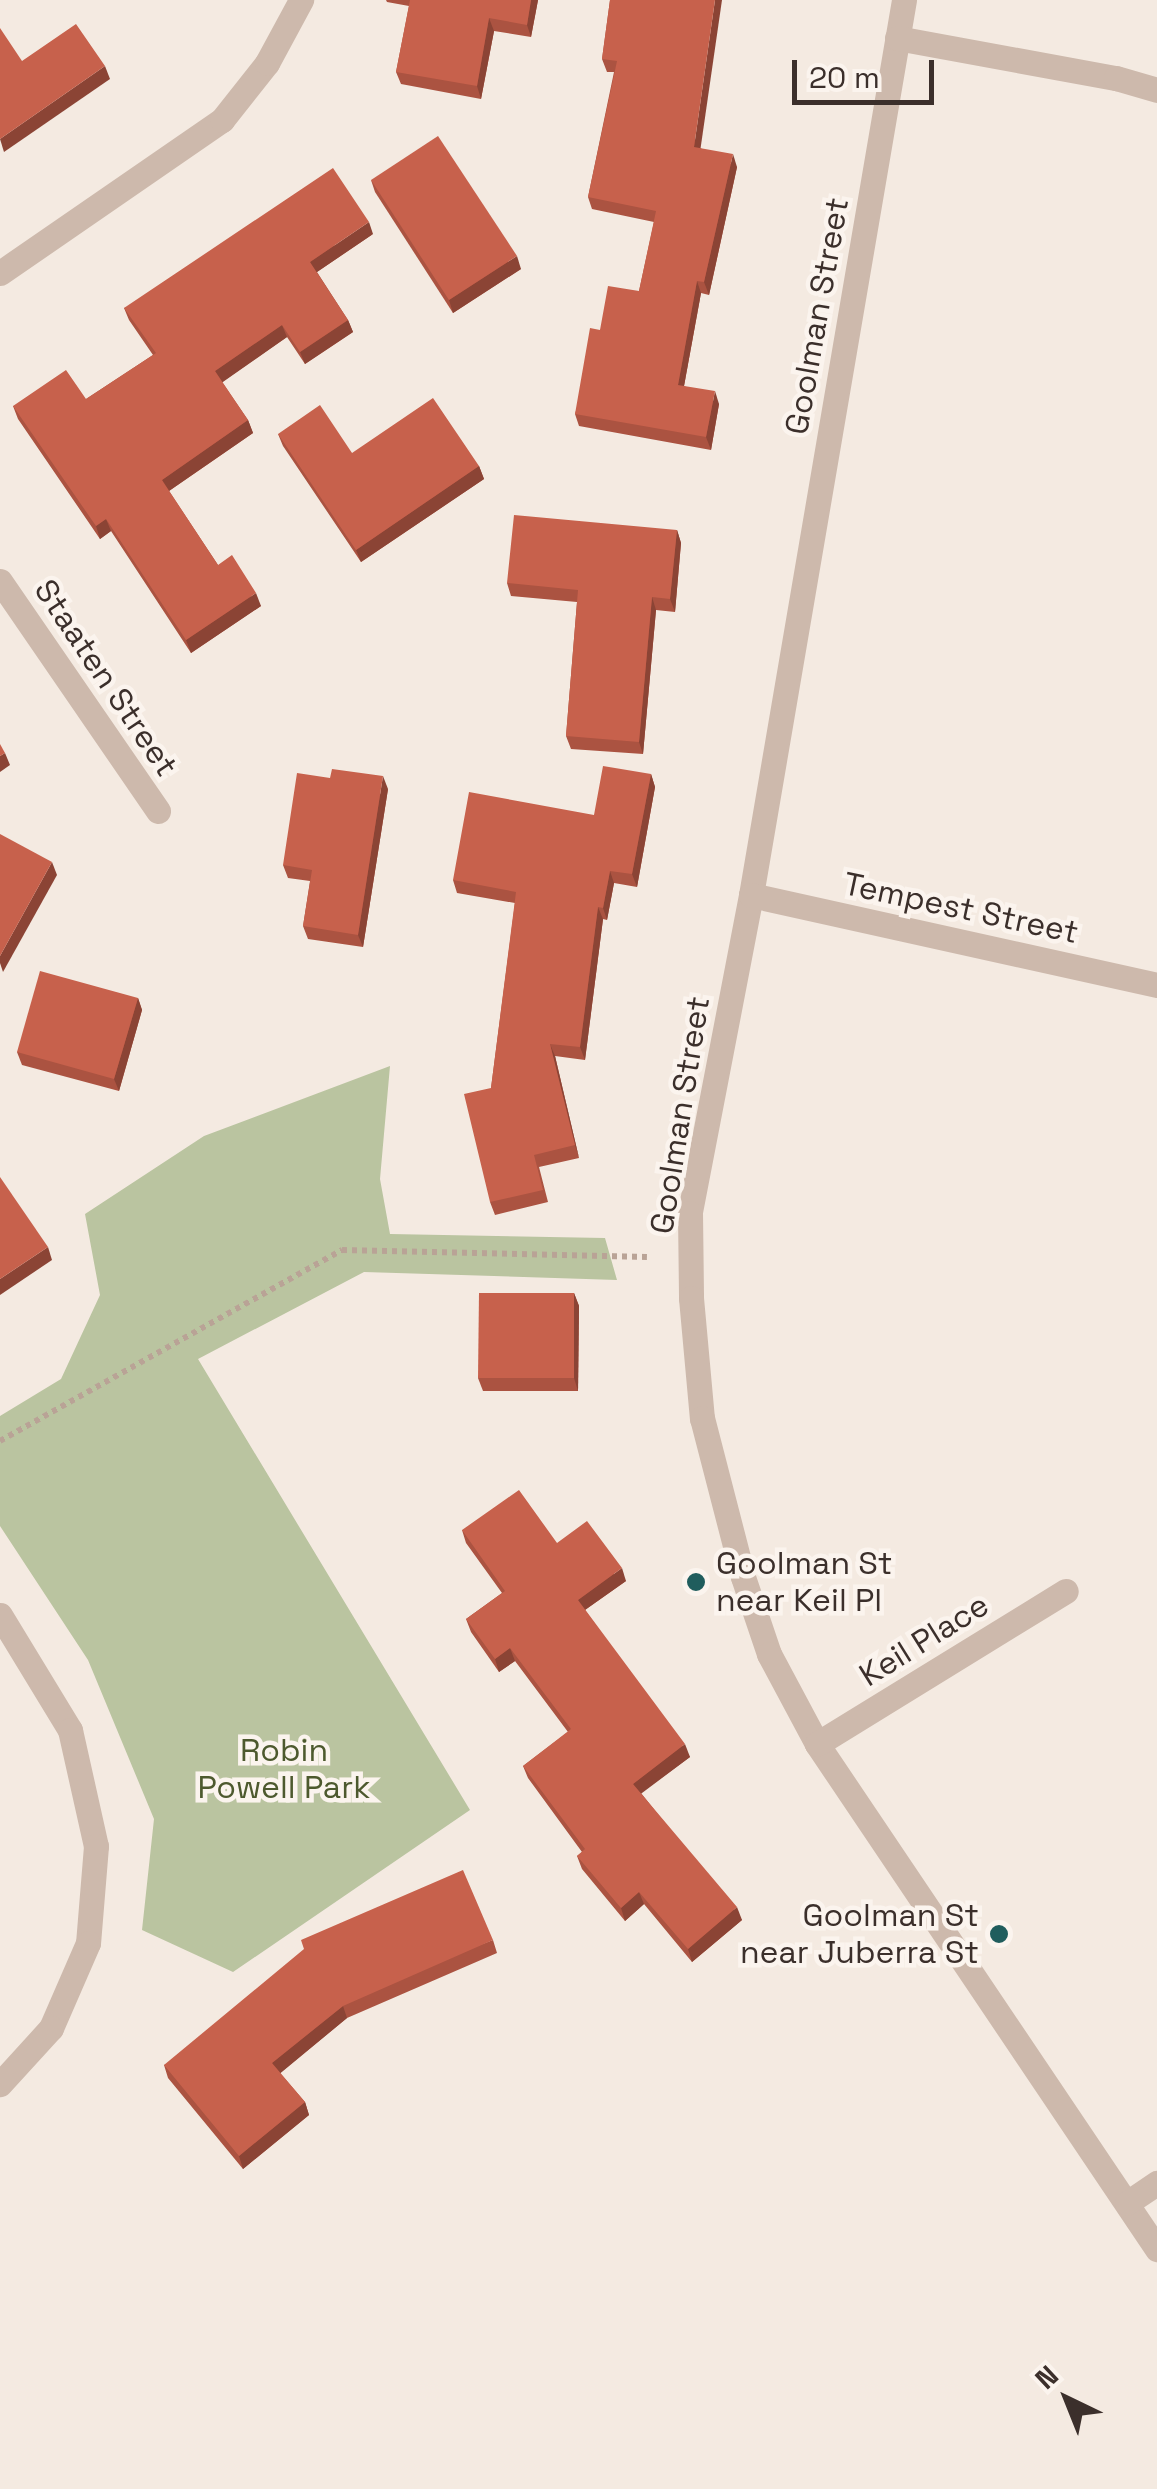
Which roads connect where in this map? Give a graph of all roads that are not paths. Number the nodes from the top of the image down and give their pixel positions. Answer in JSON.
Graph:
{"nodes":[{"id":1,"x":301,"y":0,"type":"edge"},
{"id":2,"x":904,"y":0,"type":"edge"},
{"id":3,"x":897,"y":38,"type":"junction"},
{"id":4,"x":1157,"y":90,"type":"edge"},
{"id":5,"x":0,"y":274,"type":"edge"},
{"id":6,"x":0,"y":581,"type":"edge"},
{"id":7,"x":158,"y":811,"type":"dead end"},
{"id":8,"x":751,"y":895,"type":"junction"},
{"id":9,"x":1157,"y":984,"type":"edge"},
{"id":10,"x":1066,"y":1591,"type":"dead end"},
{"id":11,"x":0,"y":1615,"type":"edge"},
{"id":12,"x":817,"y":1744,"type":"junction"},
{"id":13,"x":0,"y":2084,"type":"edge"},
{"id":14,"x":1157,"y":2183,"type":"edge"},
{"id":15,"x":1128,"y":2203,"type":"junction"},
{"id":16,"x":1157,"y":2248,"type":"edge"}],
"edges":[{"from":1,"to":5,"type":"street"},
{"from":2,"to":3,"type":"street","name":"Goolman Street"},
{"from":3,"to":4,"type":"street"},
{"from":3,"to":8,"type":"street","name":"Goolman Street"},
{"from":6,"to":7,"type":"street","name":"Staaten Street"},
{"from":8,"to":9,"type":"street","name":"Tempest Street"},
{"from":8,"to":12,"type":"street","name":"Goolman Street"},
{"from":10,"to":12,"type":"street","name":"Keil Place"},
{"from":11,"to":13,"type":"street"},
{"from":12,"to":15,"type":"street","name":"Goolman Street"},
{"from":14,"to":15,"type":"street"},
{"from":15,"to":16,"type":"street","name":"Goolman Street"}]}
